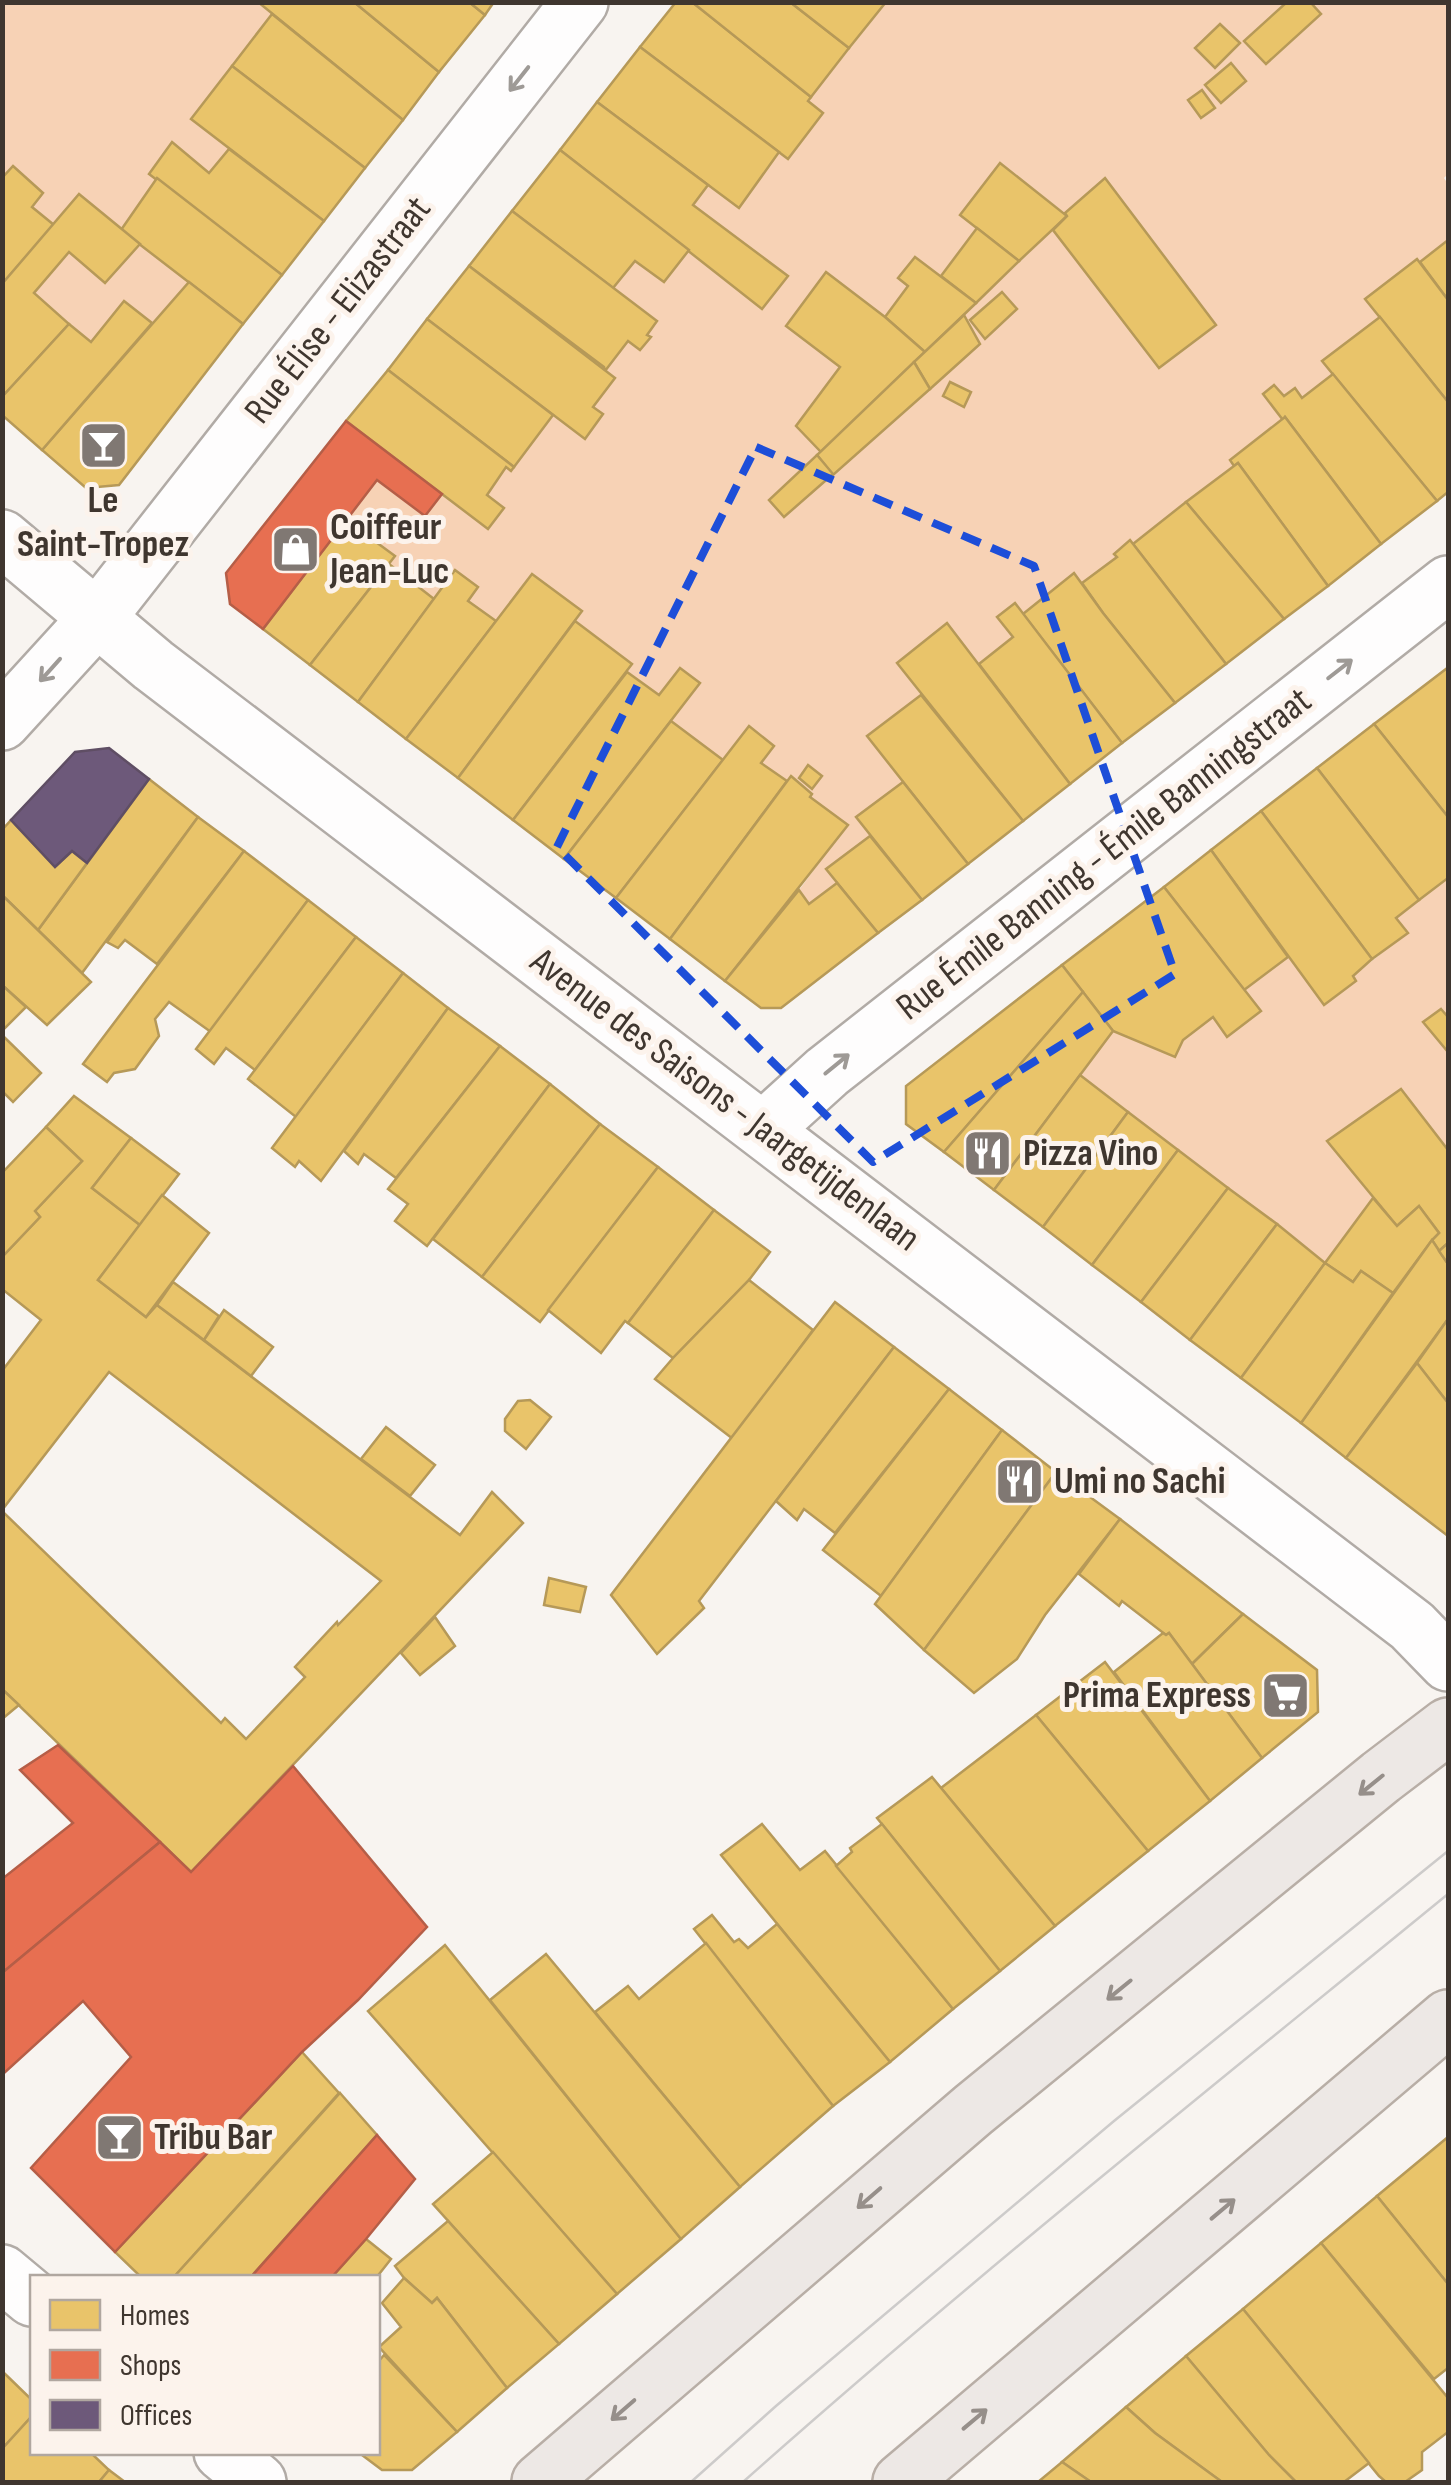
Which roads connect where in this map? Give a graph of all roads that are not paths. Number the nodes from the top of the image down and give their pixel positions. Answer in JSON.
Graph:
{"nodes":[{"id":1,"x":580,"y":2,"type":"edge"},
{"id":2,"x":2,"y":538,"type":"edge"},
{"id":3,"x":1448,"y":584,"type":"edge"},
{"id":4,"x":97,"y":618,"type":"junction"},
{"id":5,"x":2,"y":722,"type":"edge"},
{"id":6,"x":764,"y":1129,"type":"junction"},
{"id":7,"x":1448,"y":1663,"type":"edge"},
{"id":8,"x":1448,"y":1726,"type":"edge"},
{"id":9,"x":1448,"y":2018,"type":"edge"},
{"id":10,"x":2,"y":2274,"type":"edge"},
{"id":11,"x":30,"y":2296,"type":"edge"},
{"id":12,"x":226,"y":2455,"type":"edge"},
{"id":13,"x":258,"y":2482,"type":"edge"},
{"id":14,"x":540,"y":2482,"type":"edge"},
{"id":15,"x":900,"y":2482,"type":"edge"}],
"edges":[{"from":1,"to":4,"type":"street","name":"Rue Élise - Elizastraat","one_way":true},
{"from":2,"to":4,"type":"street","name":"Avenue des Saisons - Jaargetijdenlaan"},
{"from":6,"to":3,"type":"street","name":"Rue Émile Banning - Émile Banningstraat","one_way":true},
{"from":4,"to":5,"type":"street","name":"Rue Élise - Elizastraat","one_way":true},
{"from":4,"to":6,"type":"street","name":"Avenue des Saisons - Jaargetijdenlaan"},
{"from":6,"to":7,"type":"street","name":"Avenue des Saisons - Jaargetijdenlaan"},
{"from":8,"to":14,"type":"main road","one_way":true},
{"from":15,"to":9,"type":"main road","one_way":true},
{"from":10,"to":11,"type":"street"},
{"from":12,"to":13,"type":"street"}]}
